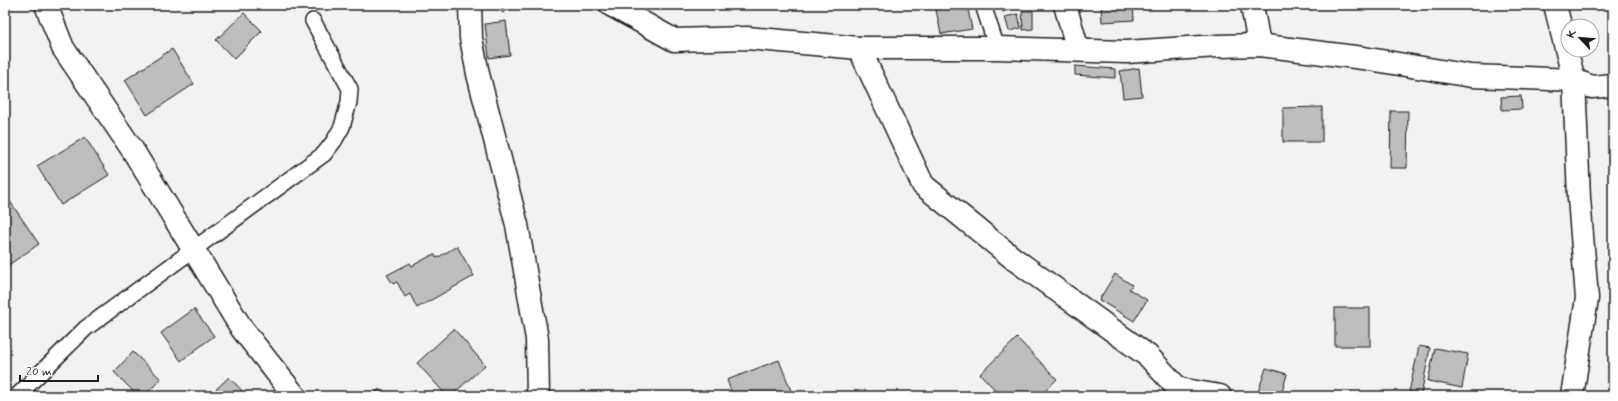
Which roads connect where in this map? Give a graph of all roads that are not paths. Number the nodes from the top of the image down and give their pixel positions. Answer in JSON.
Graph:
{"nodes":[{"id":1,"x":46,"y":5,"type":"edge"},
{"id":2,"x":470,"y":5,"type":"edge"},
{"id":3,"x":611,"y":5,"type":"edge"},
{"id":4,"x":983,"y":5,"type":"edge"},
{"id":5,"x":1065,"y":5,"type":"edge"},
{"id":6,"x":1252,"y":5,"type":"edge"},
{"id":7,"x":1556,"y":5,"type":"edge"},
{"id":8,"x":313,"y":21,"type":"dead end"},
{"id":9,"x":1259,"y":45,"type":"junction"},
{"id":10,"x":859,"y":48,"type":"junction"},
{"id":11,"x":997,"y":48,"type":"junction"},
{"id":12,"x":1078,"y":50,"type":"junction"},
{"id":13,"x":1593,"y":84,"type":"edge"},
{"id":14,"x":194,"y":249,"type":"junction"},
{"id":15,"x":1182,"y":393,"type":"edge"},
{"id":16,"x":17,"y":396,"type":"edge"},
{"id":17,"x":295,"y":396,"type":"edge"},
{"id":18,"x":538,"y":396,"type":"edge"},
{"id":19,"x":1220,"y":396,"type":"edge"},
{"id":20,"x":1572,"y":396,"type":"edge"}],
"edges":[{"from":1,"to":14,"type":"street"},
{"from":2,"to":18,"type":"street"},
{"from":3,"to":10,"type":"street"},
{"from":4,"to":11,"type":"lane"},
{"from":5,"to":12,"type":"street"},
{"from":6,"to":9,"type":"street"},
{"from":7,"to":13,"type":"street"},
{"from":8,"to":14,"type":"lane"},
{"from":9,"to":12,"type":"street"},
{"from":9,"to":13,"type":"street"},
{"from":10,"to":11,"type":"street"},
{"from":10,"to":15,"type":"street"},
{"from":11,"to":12,"type":"street"},
{"from":13,"to":20,"type":"street"},
{"from":14,"to":16,"type":"lane"},
{"from":14,"to":17,"type":"street"},
{"from":15,"to":19,"type":"street"}]}
